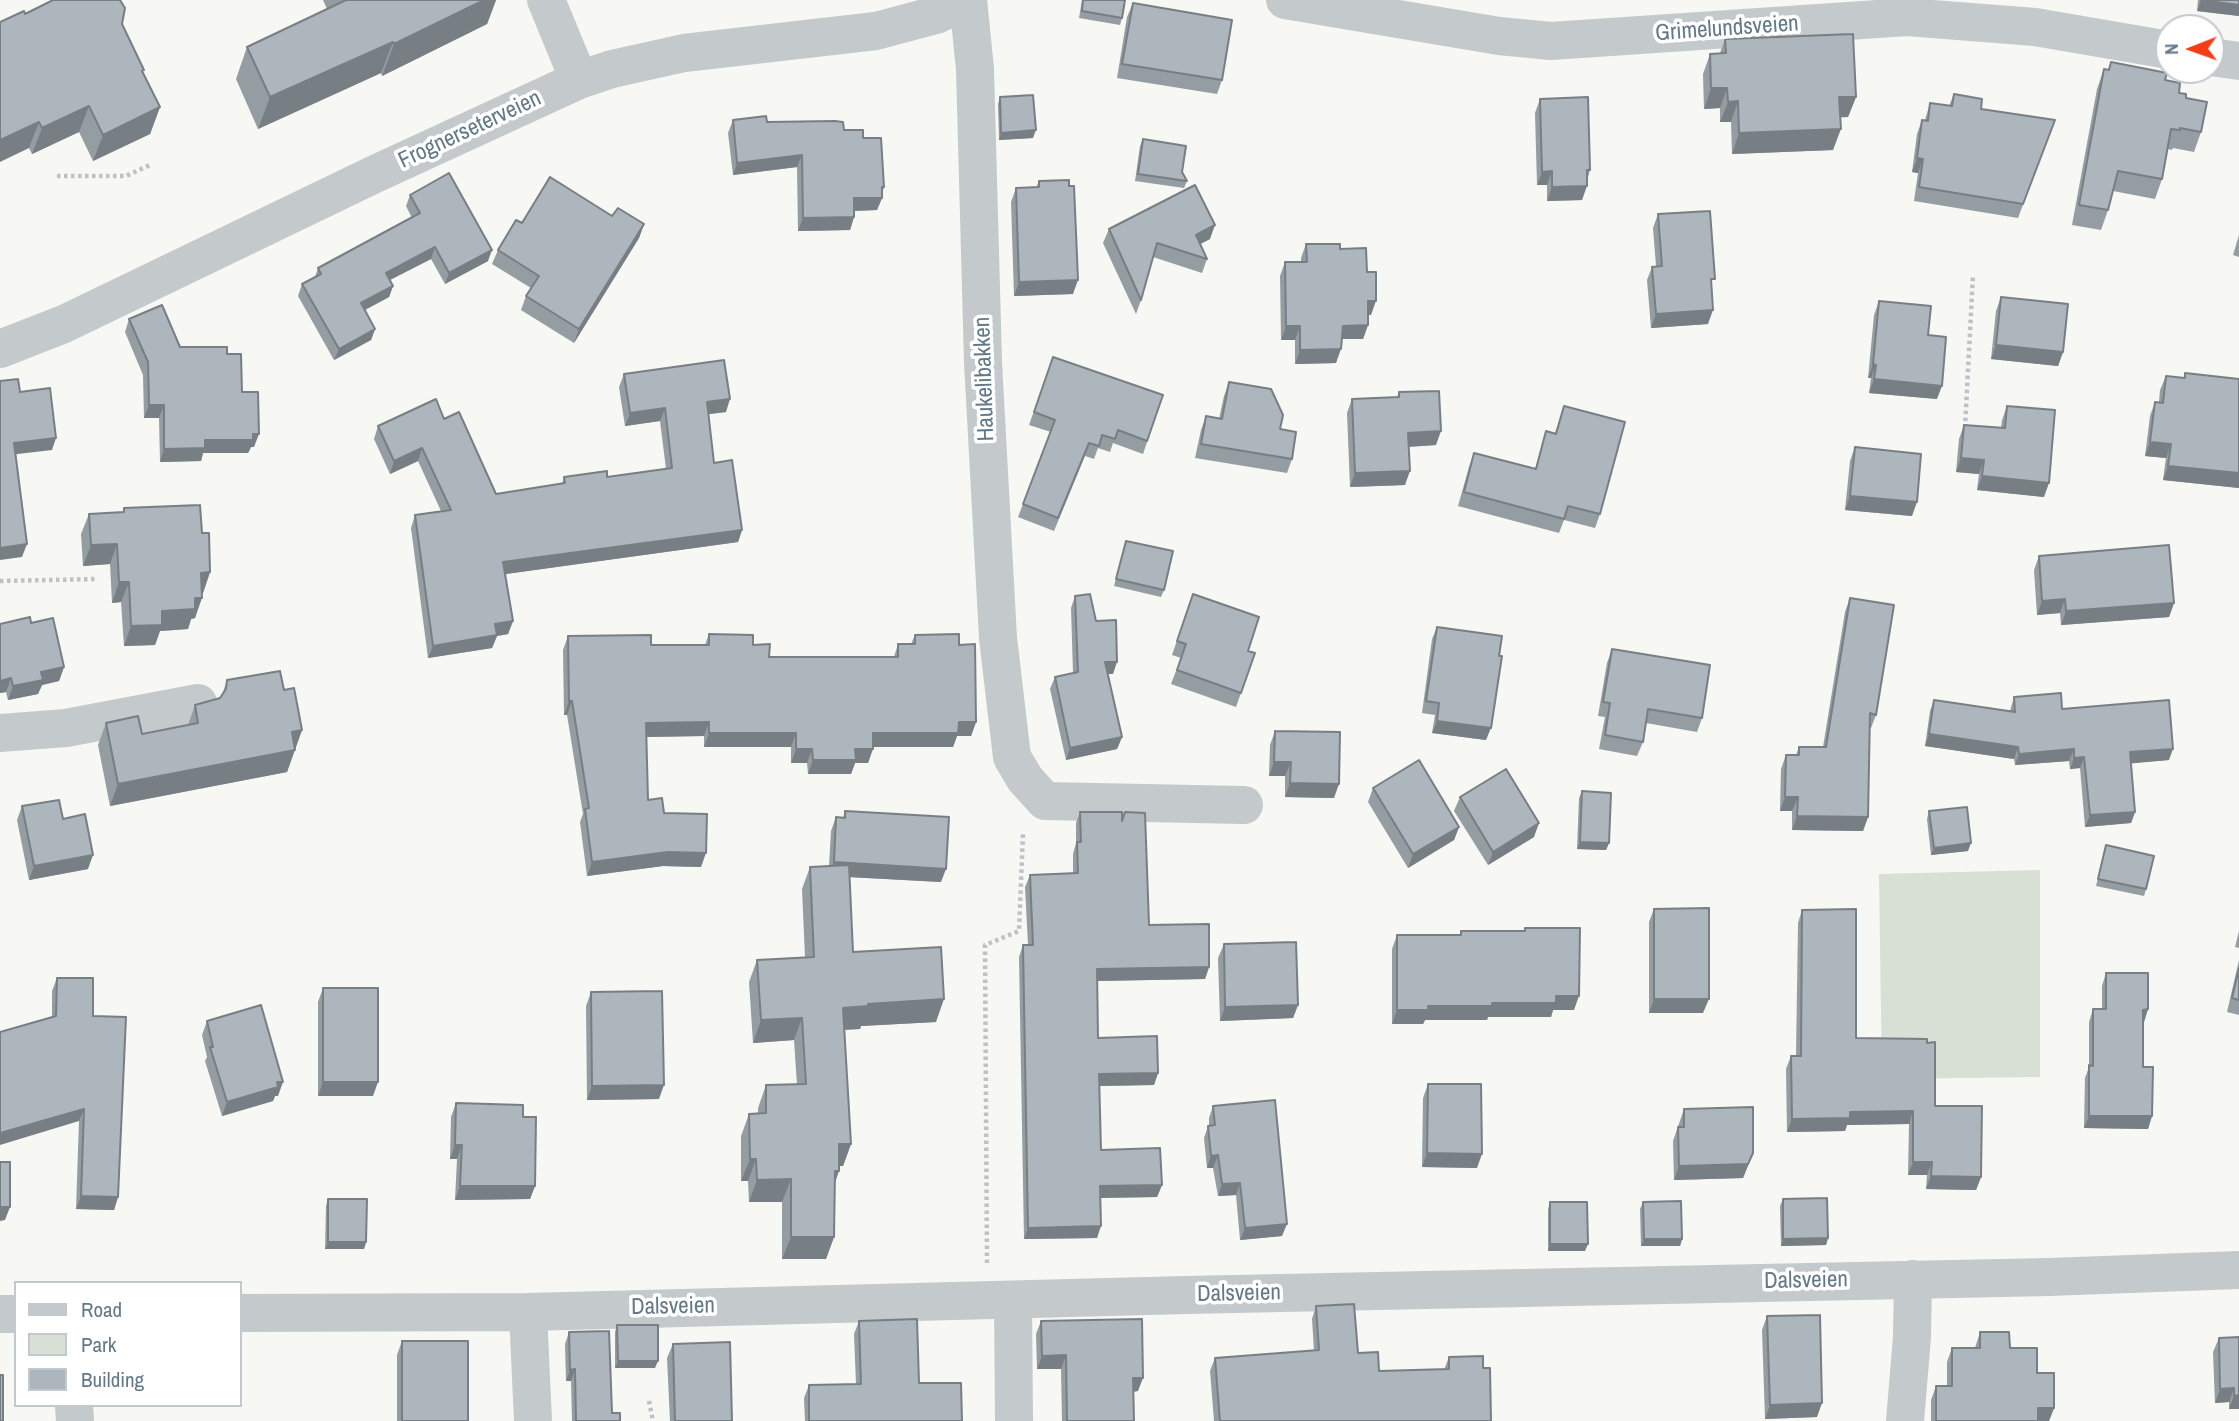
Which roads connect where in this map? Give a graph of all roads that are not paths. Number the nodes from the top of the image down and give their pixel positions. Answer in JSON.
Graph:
{"nodes":[{"id":1,"x":546,"y":0,"type":"edge"},
{"id":2,"x":968,"y":0,"type":"edge"},
{"id":3,"x":1285,"y":0,"type":"edge"},
{"id":4,"x":2155,"y":48,"type":"edge"},
{"id":5,"x":579,"y":80,"type":"junction"},
{"id":6,"x":0,"y":349,"type":"edge"},
{"id":7,"x":198,"y":703,"type":"edge"},
{"id":8,"x":0,"y":733,"type":"edge"},
{"id":9,"x":1244,"y":805,"type":"dead end"},
{"id":10,"x":2239,"y":1270,"type":"edge"},
{"id":11,"x":1913,"y":1279,"type":"junction"},
{"id":12,"x":1013,"y":1300,"type":"junction"},
{"id":13,"x":527,"y":1312,"type":"junction"},
{"id":14,"x":242,"y":1313,"type":"edge"},
{"id":15,"x":533,"y":1421,"type":"edge"},
{"id":16,"x":1014,"y":1421,"type":"edge"},
{"id":17,"x":1905,"y":1421,"type":"edge"}],
"edges":[{"from":1,"to":5,"type":"street"},
{"from":2,"to":5,"type":"street","name":"Frognerseterveien"},
{"from":2,"to":9,"type":"street","name":"Haukelibakken"},
{"from":3,"to":4,"type":"street","name":"Grimelundsveien"},
{"from":5,"to":6,"type":"street","name":"Frognerseterveien"},
{"from":7,"to":8,"type":"street"},
{"from":10,"to":11,"type":"street","name":"Dalsveien"},
{"from":11,"to":12,"type":"street","name":"Dalsveien"},
{"from":11,"to":17,"type":"street"},
{"from":12,"to":13,"type":"street","name":"Dalsveien"},
{"from":12,"to":16,"type":"street"},
{"from":13,"to":14,"type":"street","name":"Dalsveien"},
{"from":13,"to":15,"type":"street"}]}
